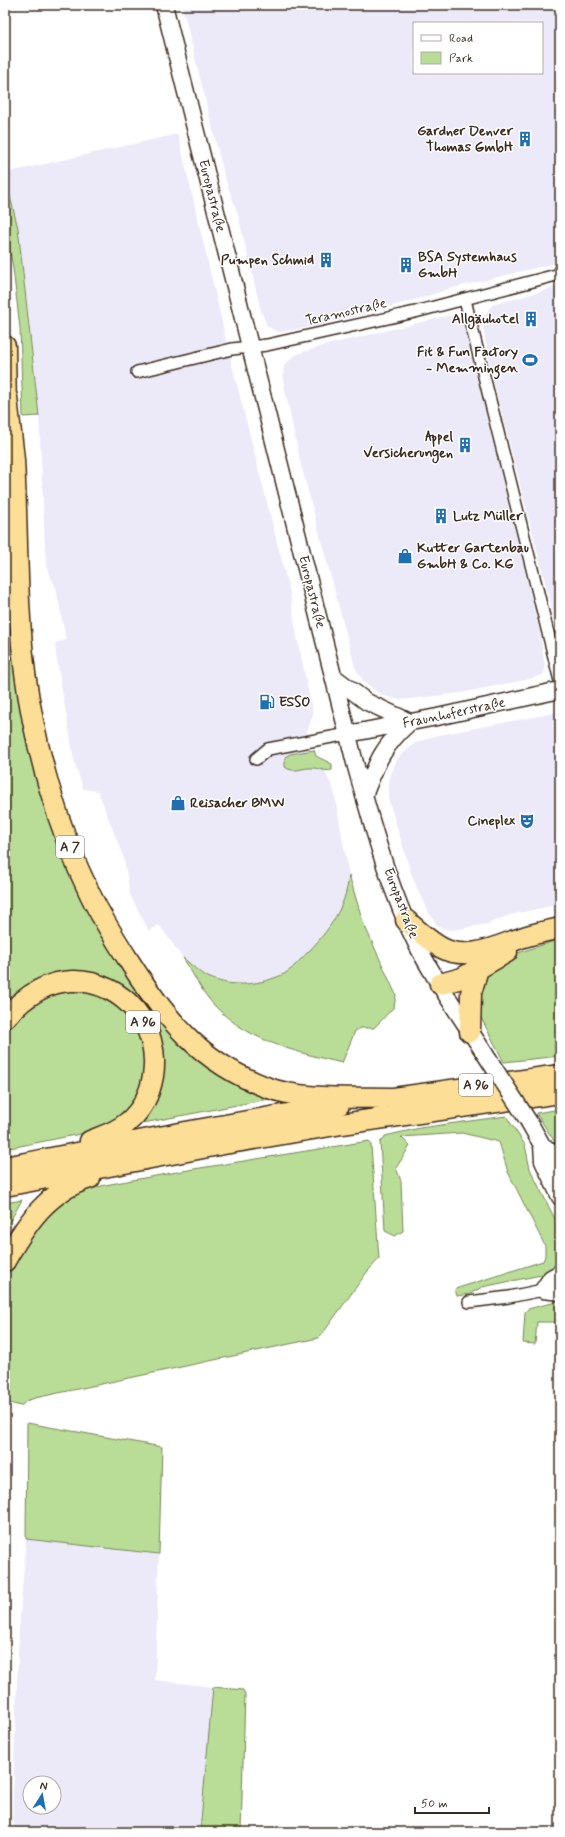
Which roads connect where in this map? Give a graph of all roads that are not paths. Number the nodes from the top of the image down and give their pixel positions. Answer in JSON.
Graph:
{"nodes":[{"id":1,"x":164,"y":5,"type":"edge"},
{"id":2,"x":560,"y":274,"type":"edge"},
{"id":3,"x":465,"y":300,"type":"junction"},
{"id":4,"x":5,"y":346,"type":"edge"},
{"id":5,"x":250,"y":347,"type":"junction"},
{"id":6,"x":137,"y":372,"type":"dead end"},
{"id":7,"x":7,"y":397,"type":"junction"},
{"id":8,"x":5,"y":433,"type":"edge"},
{"id":9,"x":334,"y":677,"type":"junction"},
{"id":10,"x":560,"y":681,"type":"edge"},
{"id":11,"x":560,"y":690,"type":"edge"},
{"id":12,"x":410,"y":722,"type":"junction"},
{"id":13,"x":348,"y":734,"type":"junction"},
{"id":14,"x":256,"y":759,"type":"dead end"},
{"id":15,"x":364,"y":796,"type":"junction"},
{"id":16,"x":406,"y":920,"type":"junction"},
{"id":17,"x":560,"y":928,"type":"edge"},
{"id":18,"x":560,"y":935,"type":"edge"},
{"id":19,"x":480,"y":960,"type":"junction"},
{"id":20,"x":440,"y":984,"type":"junction"},
{"id":21,"x":5,"y":1018,"type":"edge"},
{"id":22,"x":470,"y":1032,"type":"junction"},
{"id":23,"x":560,"y":1075,"type":"edge"},
{"id":24,"x":560,"y":1093,"type":"edge"},
{"id":25,"x":394,"y":1107,"type":"junction"},
{"id":26,"x":341,"y":1109,"type":"junction"},
{"id":27,"x":542,"y":1145,"type":"junction"},
{"id":28,"x":154,"y":1157,"type":"junction"},
{"id":29,"x":52,"y":1158,"type":"junction"},
{"id":30,"x":560,"y":1164,"type":"edge"},
{"id":31,"x":5,"y":1167,"type":"edge"},
{"id":32,"x":5,"y":1186,"type":"edge"},
{"id":33,"x":560,"y":1197,"type":"edge"},
{"id":34,"x":5,"y":1260,"type":"edge"},
{"id":35,"x":560,"y":1273,"type":"edge"},
{"id":36,"x":560,"y":1286,"type":"edge"},
{"id":37,"x":543,"y":1290,"type":"junction"},
{"id":38,"x":560,"y":1292,"type":"edge"},
{"id":39,"x":469,"y":1302,"type":"dead end"}],
"edges":[{"from":1,"to":5,"type":"main road","name":"Europastraße"},
{"from":2,"to":3,"type":"street","name":"Teramostraße"},
{"from":3,"to":5,"type":"street","name":"Teramostraße"},
{"from":3,"to":10,"type":"street"},
{"from":4,"to":7,"type":"highway","number":"A 7"},
{"from":5,"to":6,"type":"street","name":"Teramostraße"},
{"from":5,"to":9,"type":"main road","name":"Europastraße"},
{"from":7,"to":8,"type":"highway","number":"A 7"},
{"from":7,"to":26,"type":"highway","number":"A 7"},
{"from":9,"to":12,"type":"main road"},
{"from":9,"to":13,"type":"main road","name":"Europastraße"},
{"from":11,"to":12,"type":"main road","name":"Fraunhoferstraße"},
{"from":12,"to":13,"type":"main road","name":"Fraunhoferstraße"},
{"from":12,"to":15,"type":"main road"},
{"from":13,"to":14,"type":"street"},
{"from":13,"to":15,"type":"main road","name":"Europastraße"},
{"from":15,"to":16,"type":"main road","name":"Europastraße"},
{"from":16,"to":19,"type":"highway"},
{"from":16,"to":20,"type":"main road","name":"Europastraße"},
{"from":17,"to":19,"type":"highway"},
{"from":18,"to":19,"type":"highway"},
{"from":19,"to":20,"type":"highway"},
{"from":19,"to":22,"type":"highway"},
{"from":20,"to":22,"type":"main road","name":"Europastraße"},
{"from":21,"to":29,"type":"highway","number":"A 96"},
{"from":22,"to":27,"type":"main road","name":"Europastraße","bridge":true},
{"from":23,"to":25,"type":"highway","number":"A 96"},
{"from":24,"to":25,"type":"highway","number":"A 96"},
{"from":25,"to":26,"type":"highway"},
{"from":25,"to":26,"type":"highway","number":"A 96"},
{"from":26,"to":28,"type":"highway","number":"A 96"},
{"from":26,"to":29,"type":"highway","number":"A 96"},
{"from":27,"to":30,"type":"main road","name":"Europastraße"},
{"from":27,"to":33,"type":"main road","name":"Europastraße"},
{"from":28,"to":32,"type":"highway","number":"A 96"},
{"from":28,"to":34,"type":"highway"},
{"from":29,"to":31,"type":"highway","number":"A 96"},
{"from":35,"to":37,"type":"main road"},
{"from":36,"to":37,"type":"main road"},
{"from":37,"to":38,"type":"main road"},
{"from":37,"to":39,"type":"street"}]}
